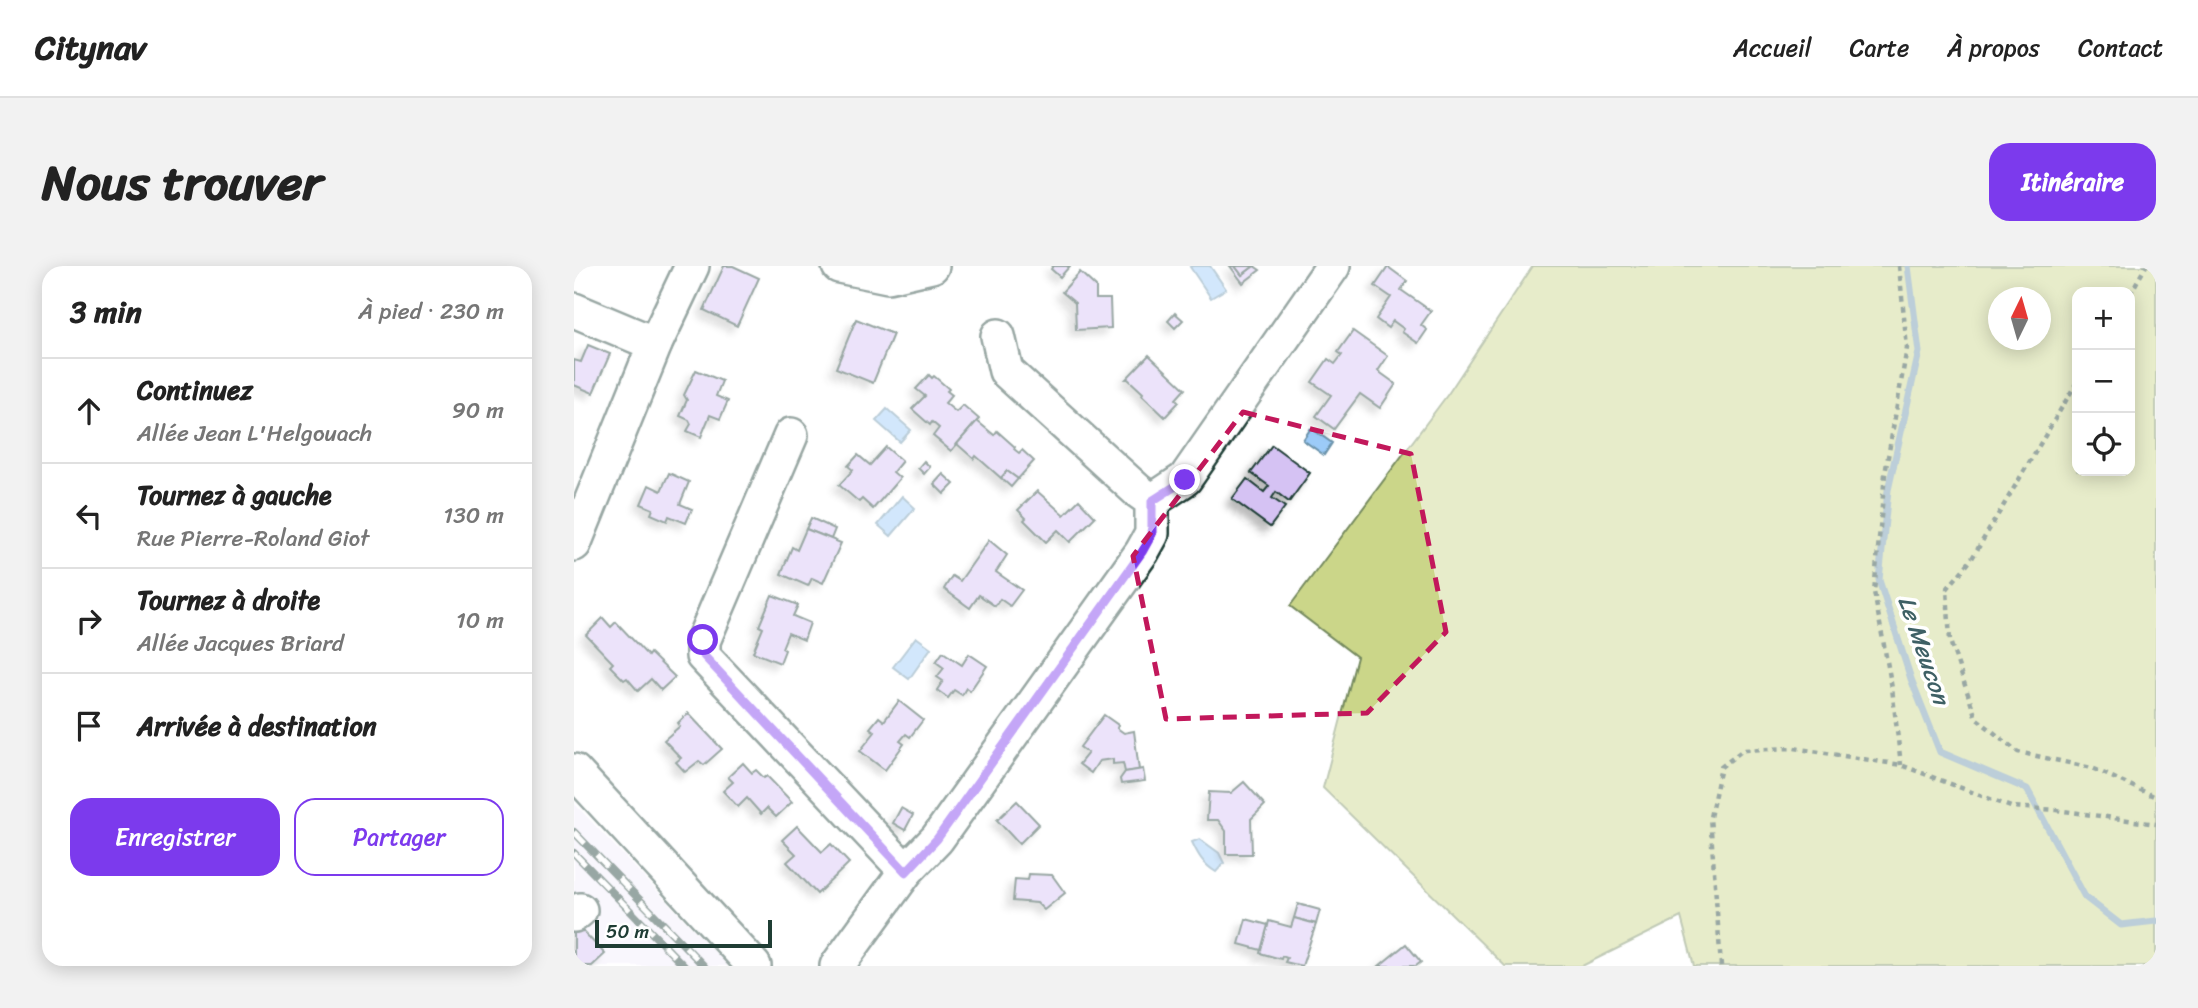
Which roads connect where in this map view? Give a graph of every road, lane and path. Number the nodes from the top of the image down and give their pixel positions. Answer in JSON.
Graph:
{"nodes":[{"id":1,"x":692,"y":266,"type":"edge"},
{"id":2,"x":839,"y":266,"type":"edge"},
{"id":3,"x":932,"y":266,"type":"edge"},
{"id":4,"x":1333,"y":266,"type":"edge"},
{"id":5,"x":1899,"y":266,"type":"edge"},
{"id":6,"x":2146,"y":266,"type":"edge"},
{"id":7,"x":2134,"y":287,"type":"edge"},
{"id":8,"x":574,"y":310,"type":"edge"},
{"id":9,"x":998,"y":336,"type":"dead end"},
{"id":10,"x":655,"y":344,"type":"junction"},
{"id":11,"x":2072,"y":390,"type":"edge"},
{"id":12,"x":791,"y":435,"type":"dead end"},
{"id":13,"x":1152,"y":501,"type":"junction"},
{"id":14,"x":574,"y":542,"type":"edge"},
{"id":15,"x":1901,"y":765,"type":"junction"},
{"id":16,"x":574,"y":771,"type":"edge"},
{"id":17,"x":2156,"y":797,"type":"edge"},
{"id":18,"x":2156,"y":824,"type":"edge"},
{"id":19,"x":906,"y":872,"type":"junction"},
{"id":20,"x":754,"y":966,"type":"edge"},
{"id":21,"x":837,"y":966,"type":"edge"},
{"id":22,"x":1721,"y":966,"type":"edge"}],
"edges":[{"from":1,"to":10,"type":"street"},
{"from":2,"to":3,"type":"street"},
{"from":4,"to":13,"type":"street"},
{"from":5,"to":15,"type":"path"},
{"from":6,"to":7,"type":"path"},
{"from":8,"to":10,"type":"street"},
{"from":9,"to":13,"type":"street"},
{"from":10,"to":14,"type":"street"},
{"from":11,"to":17,"type":"path"},
{"from":12,"to":19,"type":"street"},
{"from":13,"to":19,"type":"street"},
{"from":15,"to":18,"type":"path"},
{"from":15,"to":22,"type":"path"},
{"from":16,"to":20,"type":"street"},
{"from":19,"to":21,"type":"street"}]}
